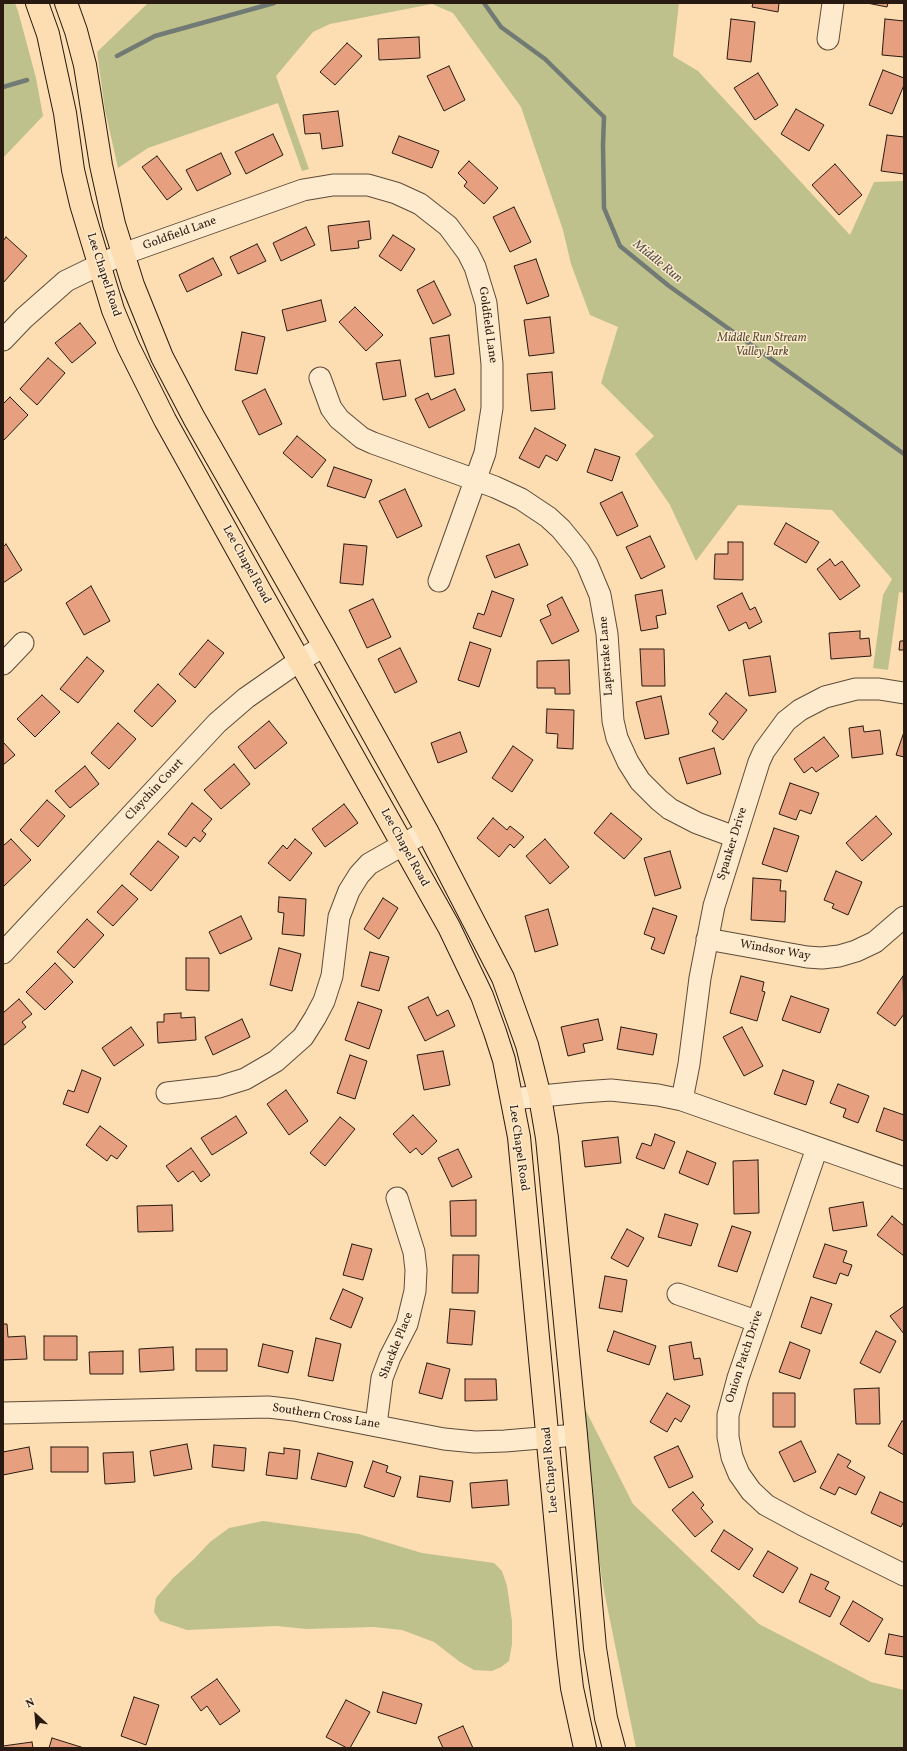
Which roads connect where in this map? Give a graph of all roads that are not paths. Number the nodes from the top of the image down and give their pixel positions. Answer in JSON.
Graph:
{"nodes":[{"id":1,"x":37,"y":3,"type":"edge"},
{"id":2,"x":66,"y":3,"type":"edge"},
{"id":3,"x":833,"y":3,"type":"edge"},
{"id":4,"x":828,"y":39,"type":"dead end"},
{"id":5,"x":123,"y":254,"type":"junction"},
{"id":6,"x":99,"y":265,"type":"junction"},
{"id":7,"x":3,"y":340,"type":"edge"},
{"id":8,"x":320,"y":378,"type":"dead end"},
{"id":9,"x":476,"y":481,"type":"junction"},
{"id":10,"x":439,"y":581,"type":"dead end"},
{"id":11,"x":23,"y":643,"type":"dead end"},
{"id":12,"x":324,"y":646,"type":"junction"},
{"id":13,"x":299,"y":660,"type":"junction"},
{"id":14,"x":3,"y":664,"type":"edge"},
{"id":15,"x":904,"y":694,"type":"edge"},
{"id":16,"x":427,"y":831,"type":"junction"},
{"id":17,"x":735,"y":837,"type":"junction"},
{"id":18,"x":402,"y":844,"type":"junction"},
{"id":19,"x":904,"y":917,"type":"edge"},
{"id":20,"x":707,"y":938,"type":"junction"},
{"id":21,"x":3,"y":954,"type":"edge"},
{"id":22,"x":167,"y":1093,"type":"dead end"},
{"id":23,"x":540,"y":1097,"type":"junction"},
{"id":24,"x":512,"y":1100,"type":"junction"},
{"id":25,"x":682,"y":1100,"type":"junction"},
{"id":26,"x":817,"y":1148,"type":"junction"},
{"id":27,"x":904,"y":1178,"type":"edge"},
{"id":28,"x":397,"y":1198,"type":"dead end"},
{"id":29,"x":678,"y":1294,"type":"dead end"},
{"id":30,"x":756,"y":1321,"type":"junction"},
{"id":31,"x":3,"y":1412,"type":"edge"},
{"id":32,"x":376,"y":1425,"type":"junction"},
{"id":33,"x":576,"y":1434,"type":"junction"},
{"id":34,"x":548,"y":1437,"type":"junction"},
{"id":35,"x":904,"y":1575,"type":"edge"},
{"id":36,"x":585,"y":1748,"type":"edge"},
{"id":37,"x":614,"y":1748,"type":"edge"}],
"edges":[{"from":1,"to":6,"type":"main road","name":"Lee Chapel Road"},
{"from":2,"to":5,"type":"main road"},
{"from":3,"to":4,"type":"street"},
{"from":5,"to":6,"type":"street","name":"Goldfield Lane"},
{"from":5,"to":9,"type":"street","name":"Goldfield Lane"},
{"from":5,"to":12,"type":"main road"},
{"from":6,"to":7,"type":"street","name":"Goldfield Lane"},
{"from":6,"to":13,"type":"main road","name":"Lee Chapel Road"},
{"from":8,"to":9,"type":"street","name":"Lapstrake Lane"},
{"from":9,"to":10,"type":"street","name":"Goldfield Lane"},
{"from":9,"to":17,"type":"street","name":"Lapstrake Lane"},
{"from":11,"to":14,"type":"street"},
{"from":12,"to":13,"type":"street","name":"Claychin Court"},
{"from":12,"to":16,"type":"main road"},
{"from":13,"to":18,"type":"main road","name":"Lee Chapel Road"},
{"from":13,"to":21,"type":"street","name":"Claychin Court"},
{"from":15,"to":17,"type":"street","name":"Spanker Drive"},
{"from":16,"to":18,"type":"street"},
{"from":16,"to":23,"type":"main road"},
{"from":17,"to":20,"type":"street","name":"Spanker Drive"},
{"from":18,"to":22,"type":"street"},
{"from":18,"to":24,"type":"main road","name":"Lee Chapel Road"},
{"from":19,"to":20,"type":"street","name":"Windsor Way"},
{"from":20,"to":25,"type":"street","name":"Spanker Drive"},
{"from":23,"to":24,"type":"street"},
{"from":23,"to":25,"type":"street"},
{"from":23,"to":33,"type":"main road"},
{"from":24,"to":34,"type":"main road","name":"Lee Chapel Road"},
{"from":25,"to":26,"type":"street"},
{"from":26,"to":27,"type":"street"},
{"from":26,"to":30,"type":"street","name":"Onion Patch Drive"},
{"from":28,"to":32,"type":"street","name":"Shackle Place"},
{"from":29,"to":30,"type":"street"},
{"from":30,"to":35,"type":"street","name":"Onion Patch Drive"},
{"from":31,"to":32,"type":"street","name":"Southern Cross Lane"},
{"from":32,"to":34,"type":"street","name":"Southern Cross Lane"},
{"from":33,"to":34,"type":"street","name":"Southern Cross Lane"},
{"from":33,"to":37,"type":"main road"},
{"from":34,"to":36,"type":"main road","name":"Lee Chapel Road"}]}
